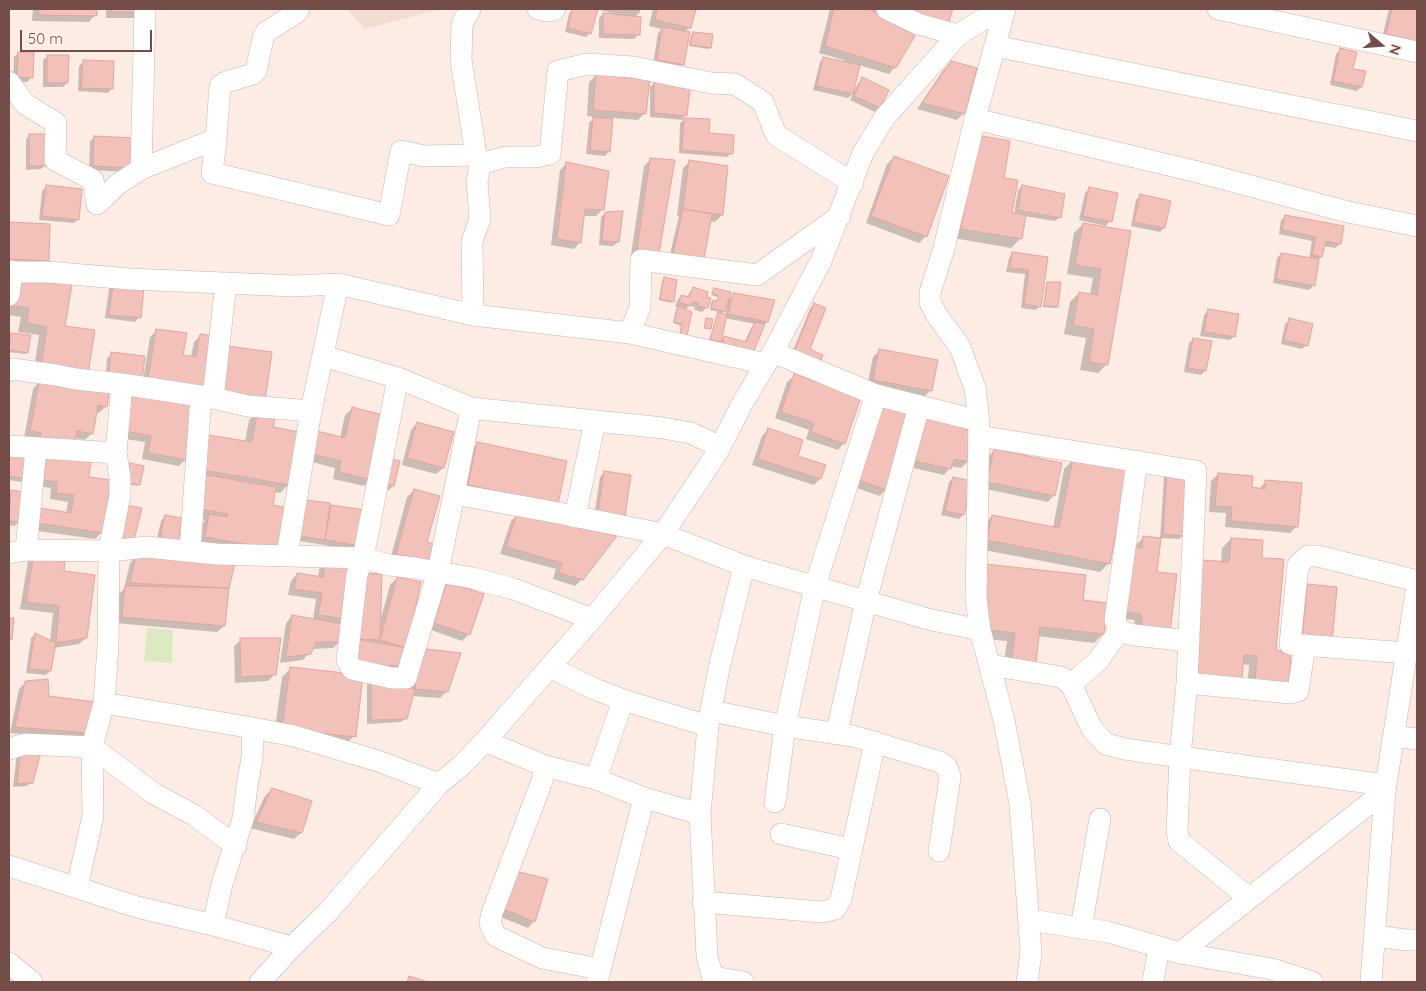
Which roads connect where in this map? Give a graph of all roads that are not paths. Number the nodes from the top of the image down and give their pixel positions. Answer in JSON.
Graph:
{"nodes":[{"id":1,"x":145,"y":9,"type":"edge"},
{"id":2,"x":299,"y":9,"type":"edge"},
{"id":3,"x":470,"y":9,"type":"edge"},
{"id":4,"x":538,"y":9,"type":"edge"},
{"id":5,"x":555,"y":9,"type":"edge"},
{"id":6,"x":887,"y":9,"type":"edge"},
{"id":7,"x":1218,"y":9,"type":"edge"},
{"id":8,"x":1005,"y":11,"type":"edge"},
{"id":9,"x":958,"y":35,"type":"junction"},
{"id":10,"x":995,"y":46,"type":"junction"},
{"id":11,"x":1417,"y":52,"type":"edge"},
{"id":12,"x":9,"y":82,"type":"edge"},
{"id":13,"x":975,"y":119,"type":"junction"},
{"id":14,"x":1417,"y":131,"type":"edge"},
{"id":15,"x":216,"y":139,"type":"junction"},
{"id":16,"x":141,"y":169,"type":"junction"},
{"id":17,"x":853,"y":183,"type":"junction"},
{"id":18,"x":840,"y":216,"type":"junction"},
{"id":19,"x":1417,"y":226,"type":"edge"},
{"id":20,"x":10,"y":271,"type":"edge"},
{"id":21,"x":226,"y":283,"type":"junction"},
{"id":22,"x":338,"y":284,"type":"junction"},
{"id":23,"x":9,"y":295,"type":"edge"},
{"id":24,"x":472,"y":315,"type":"junction"},
{"id":25,"x":630,"y":333,"type":"junction"},
{"id":26,"x":323,"y":356,"type":"junction"},
{"id":27,"x":769,"y":358,"type":"junction"},
{"id":28,"x":9,"y":371,"type":"edge"},
{"id":29,"x":398,"y":378,"type":"junction"},
{"id":30,"x":122,"y":384,"type":"junction"},
{"id":31,"x":876,"y":395,"type":"junction"},
{"id":32,"x":207,"y":397,"type":"junction"},
{"id":33,"x":919,"y":406,"type":"junction"},
{"id":34,"x":471,"y":408,"type":"junction"},
{"id":35,"x":311,"y":411,"type":"junction"},
{"id":36,"x":595,"y":421,"type":"junction"},
{"id":37,"x":979,"y":428,"type":"junction"},
{"id":38,"x":9,"y":446,"type":"edge"},
{"id":39,"x":720,"y":447,"type":"junction"},
{"id":40,"x":36,"y":449,"type":"junction"},
{"id":41,"x":116,"y":453,"type":"junction"},
{"id":42,"x":1137,"y":461,"type":"junction"},
{"id":43,"x":454,"y":494,"type":"junction"},
{"id":44,"x":575,"y":517,"type":"junction"},
{"id":45,"x":663,"y":534,"type":"junction"},
{"id":46,"x":109,"y":551,"type":"junction"},
{"id":47,"x":190,"y":551,"type":"junction"},
{"id":48,"x":17,"y":552,"type":"edge"},
{"id":49,"x":287,"y":555,"type":"junction"},
{"id":50,"x":363,"y":558,"type":"junction"},
{"id":51,"x":744,"y":566,"type":"junction"},
{"id":52,"x":438,"y":572,"type":"junction"},
{"id":53,"x":1417,"y":581,"type":"edge"},
{"id":54,"x":815,"y":586,"type":"junction"},
{"id":55,"x":1417,"y":586,"type":"edge"},
{"id":56,"x":866,"y":601,"type":"junction"},
{"id":57,"x":592,"y":619,"type":"junction"},
{"id":58,"x":980,"y":630,"type":"junction"},
{"id":59,"x":1119,"y":631,"type":"junction"},
{"id":60,"x":1189,"y":641,"type":"junction"},
{"id":61,"x":1305,"y":645,"type":"junction"},
{"id":62,"x":1407,"y":653,"type":"junction"},
{"id":63,"x":990,"y":665,"type":"junction"},
{"id":64,"x":550,"y":668,"type":"junction"},
{"id":65,"x":1187,"y":683,"type":"junction"},
{"id":66,"x":1071,"y":684,"type":"junction"},
{"id":67,"x":623,"y":700,"type":"junction"},
{"id":68,"x":104,"y":702,"type":"junction"},
{"id":69,"x":710,"y":718,"type":"junction"},
{"id":70,"x":785,"y":726,"type":"junction"},
{"id":71,"x":253,"y":728,"type":"junction"},
{"id":72,"x":837,"y":732,"type":"junction"},
{"id":73,"x":1394,"y":736,"type":"junction"},
{"id":74,"x":1417,"y":739,"type":"edge"},
{"id":75,"x":485,"y":741,"type":"junction"},
{"id":76,"x":875,"y":742,"type":"junction"},
{"id":77,"x":92,"y":747,"type":"junction"},
{"id":78,"x":9,"y":749,"type":"edge"},
{"id":79,"x":1180,"y":757,"type":"junction"},
{"id":80,"x":545,"y":766,"type":"junction"},
{"id":81,"x":596,"y":778,"type":"junction"},
{"id":82,"x":439,"y":784,"type":"junction"},
{"id":83,"x":1385,"y":788,"type":"junction"},
{"id":84,"x":644,"y":798,"type":"junction"},
{"id":85,"x":775,"y":802,"type":"dead end"},
{"id":86,"x":700,"y":814,"type":"junction"},
{"id":87,"x":1100,"y":819,"type":"dead end"},
{"id":88,"x":781,"y":834,"type":"dead end"},
{"id":89,"x":236,"y":846,"type":"junction"},
{"id":90,"x":851,"y":849,"type":"junction"},
{"id":91,"x":939,"y":851,"type":"dead end"},
{"id":92,"x":9,"y":866,"type":"edge"},
{"id":93,"x":77,"y":888,"type":"junction"},
{"id":94,"x":1249,"y":898,"type":"junction"},
{"id":95,"x":703,"y":902,"type":"junction"},
{"id":96,"x":1030,"y":920,"type":"junction"},
{"id":97,"x":213,"y":925,"type":"junction"},
{"id":98,"x":1081,"y":928,"type":"junction"},
{"id":99,"x":1374,"y":936,"type":"junction"},
{"id":100,"x":1417,"y":940,"type":"edge"},
{"id":101,"x":292,"y":947,"type":"junction"},
{"id":102,"x":1160,"y":947,"type":"junction"},
{"id":103,"x":1180,"y":952,"type":"junction"},
{"id":104,"x":9,"y":963,"type":"edge"},
{"id":105,"x":598,"y":976,"type":"edge"},
{"id":106,"x":714,"y":980,"type":"edge"},
{"id":107,"x":32,"y":982,"type":"edge"},
{"id":108,"x":260,"y":982,"type":"edge"},
{"id":109,"x":743,"y":982,"type":"edge"},
{"id":110,"x":1027,"y":982,"type":"edge"},
{"id":111,"x":1152,"y":982,"type":"edge"},
{"id":112,"x":1312,"y":982,"type":"edge"},
{"id":113,"x":1371,"y":982,"type":"edge"}],
"edges":[{"from":1,"to":16,"type":"street"},
{"from":2,"to":15,"type":"street"},
{"from":3,"to":15,"type":"street"},
{"from":4,"to":5,"type":"street"},
{"from":6,"to":9,"type":"street"},
{"from":7,"to":11,"type":"street"},
{"from":8,"to":9,"type":"street"},
{"from":8,"to":10,"type":"street"},
{"from":9,"to":17,"type":"street"},
{"from":10,"to":13,"type":"street"},
{"from":10,"to":14,"type":"street"},
{"from":12,"to":16,"type":"street"},
{"from":13,"to":19,"type":"street"},
{"from":13,"to":37,"type":"street"},
{"from":15,"to":16,"type":"street"},
{"from":17,"to":18,"type":"street"},
{"from":17,"to":24,"type":"street"},
{"from":18,"to":25,"type":"street"},
{"from":18,"to":27,"type":"street"},
{"from":20,"to":21,"type":"street"},
{"from":20,"to":23,"type":"street"},
{"from":21,"to":22,"type":"street"},
{"from":21,"to":32,"type":"street"},
{"from":22,"to":24,"type":"street"},
{"from":22,"to":26,"type":"street"},
{"from":24,"to":25,"type":"street"},
{"from":25,"to":27,"type":"street"},
{"from":26,"to":29,"type":"street"},
{"from":26,"to":35,"type":"street"},
{"from":27,"to":31,"type":"street"},
{"from":27,"to":39,"type":"street"},
{"from":28,"to":30,"type":"street"},
{"from":29,"to":34,"type":"street"},
{"from":29,"to":50,"type":"street"},
{"from":30,"to":32,"type":"street"},
{"from":30,"to":41,"type":"street"},
{"from":31,"to":33,"type":"street"},
{"from":31,"to":54,"type":"street"},
{"from":32,"to":35,"type":"street"},
{"from":32,"to":47,"type":"street"},
{"from":33,"to":37,"type":"street"},
{"from":33,"to":56,"type":"street"},
{"from":34,"to":36,"type":"street"},
{"from":34,"to":43,"type":"street"},
{"from":35,"to":49,"type":"street"},
{"from":36,"to":39,"type":"street"},
{"from":36,"to":44,"type":"street"},
{"from":37,"to":42,"type":"street"},
{"from":37,"to":58,"type":"street"},
{"from":38,"to":40,"type":"street"},
{"from":39,"to":45,"type":"street"},
{"from":40,"to":41,"type":"street"},
{"from":40,"to":48,"type":"street"},
{"from":41,"to":46,"type":"street"},
{"from":42,"to":59,"type":"street"},
{"from":42,"to":60,"type":"street"},
{"from":43,"to":44,"type":"street"},
{"from":43,"to":52,"type":"street"},
{"from":44,"to":45,"type":"street"},
{"from":45,"to":51,"type":"street"},
{"from":45,"to":57,"type":"street"},
{"from":46,"to":47,"type":"street"},
{"from":46,"to":48,"type":"street"},
{"from":46,"to":68,"type":"street"},
{"from":47,"to":49,"type":"street"},
{"from":49,"to":50,"type":"street"},
{"from":50,"to":52,"type":"street"},
{"from":50,"to":52,"type":"street"},
{"from":51,"to":54,"type":"street"},
{"from":51,"to":69,"type":"street"},
{"from":52,"to":57,"type":"street"},
{"from":53,"to":61,"type":"street"},
{"from":54,"to":56,"type":"street"},
{"from":54,"to":70,"type":"street"},
{"from":55,"to":62,"type":"street"},
{"from":56,"to":58,"type":"street"},
{"from":56,"to":72,"type":"street"},
{"from":57,"to":64,"type":"street"},
{"from":58,"to":63,"type":"street"},
{"from":59,"to":60,"type":"street"},
{"from":59,"to":66,"type":"street"},
{"from":60,"to":65,"type":"street"},
{"from":61,"to":62,"type":"street"},
{"from":61,"to":65,"type":"street"},
{"from":62,"to":73,"type":"street"},
{"from":63,"to":66,"type":"street"},
{"from":63,"to":96,"type":"street"},
{"from":64,"to":67,"type":"street"},
{"from":64,"to":75,"type":"street"},
{"from":65,"to":79,"type":"street"},
{"from":66,"to":79,"type":"street"},
{"from":67,"to":69,"type":"street"},
{"from":67,"to":81,"type":"street"},
{"from":68,"to":71,"type":"street"},
{"from":68,"to":77,"type":"street"},
{"from":69,"to":70,"type":"street"},
{"from":69,"to":86,"type":"street"},
{"from":70,"to":72,"type":"street"},
{"from":70,"to":85,"type":"street"},
{"from":71,"to":82,"type":"street"},
{"from":71,"to":89,"type":"street"},
{"from":72,"to":76,"type":"street"},
{"from":73,"to":74,"type":"street"},
{"from":73,"to":83,"type":"street"},
{"from":75,"to":80,"type":"street"},
{"from":75,"to":82,"type":"street"},
{"from":76,"to":90,"type":"street"},
{"from":76,"to":91,"type":"street"},
{"from":77,"to":78,"type":"street"},
{"from":77,"to":89,"type":"street"},
{"from":77,"to":93,"type":"street"},
{"from":79,"to":83,"type":"street"},
{"from":79,"to":94,"type":"street"},
{"from":80,"to":81,"type":"street"},
{"from":80,"to":105,"type":"street"},
{"from":81,"to":84,"type":"street"},
{"from":82,"to":101,"type":"street"},
{"from":83,"to":94,"type":"street"},
{"from":83,"to":99,"type":"street"},
{"from":84,"to":86,"type":"street"},
{"from":84,"to":105,"type":"street"},
{"from":86,"to":95,"type":"street"},
{"from":87,"to":98,"type":"street"},
{"from":88,"to":90,"type":"street"},
{"from":89,"to":97,"type":"street"},
{"from":90,"to":95,"type":"street"},
{"from":92,"to":93,"type":"street"},
{"from":93,"to":97,"type":"street"},
{"from":94,"to":103,"type":"street"},
{"from":95,"to":106,"type":"street"},
{"from":96,"to":98,"type":"street"},
{"from":96,"to":110,"type":"street"},
{"from":97,"to":101,"type":"street"},
{"from":98,"to":102,"type":"street"},
{"from":99,"to":100,"type":"street"},
{"from":99,"to":113,"type":"street"},
{"from":101,"to":108,"type":"street"},
{"from":102,"to":103,"type":"street"},
{"from":102,"to":111,"type":"street"},
{"from":103,"to":112,"type":"street"},
{"from":104,"to":107,"type":"street"},
{"from":106,"to":109,"type":"street"}]}
